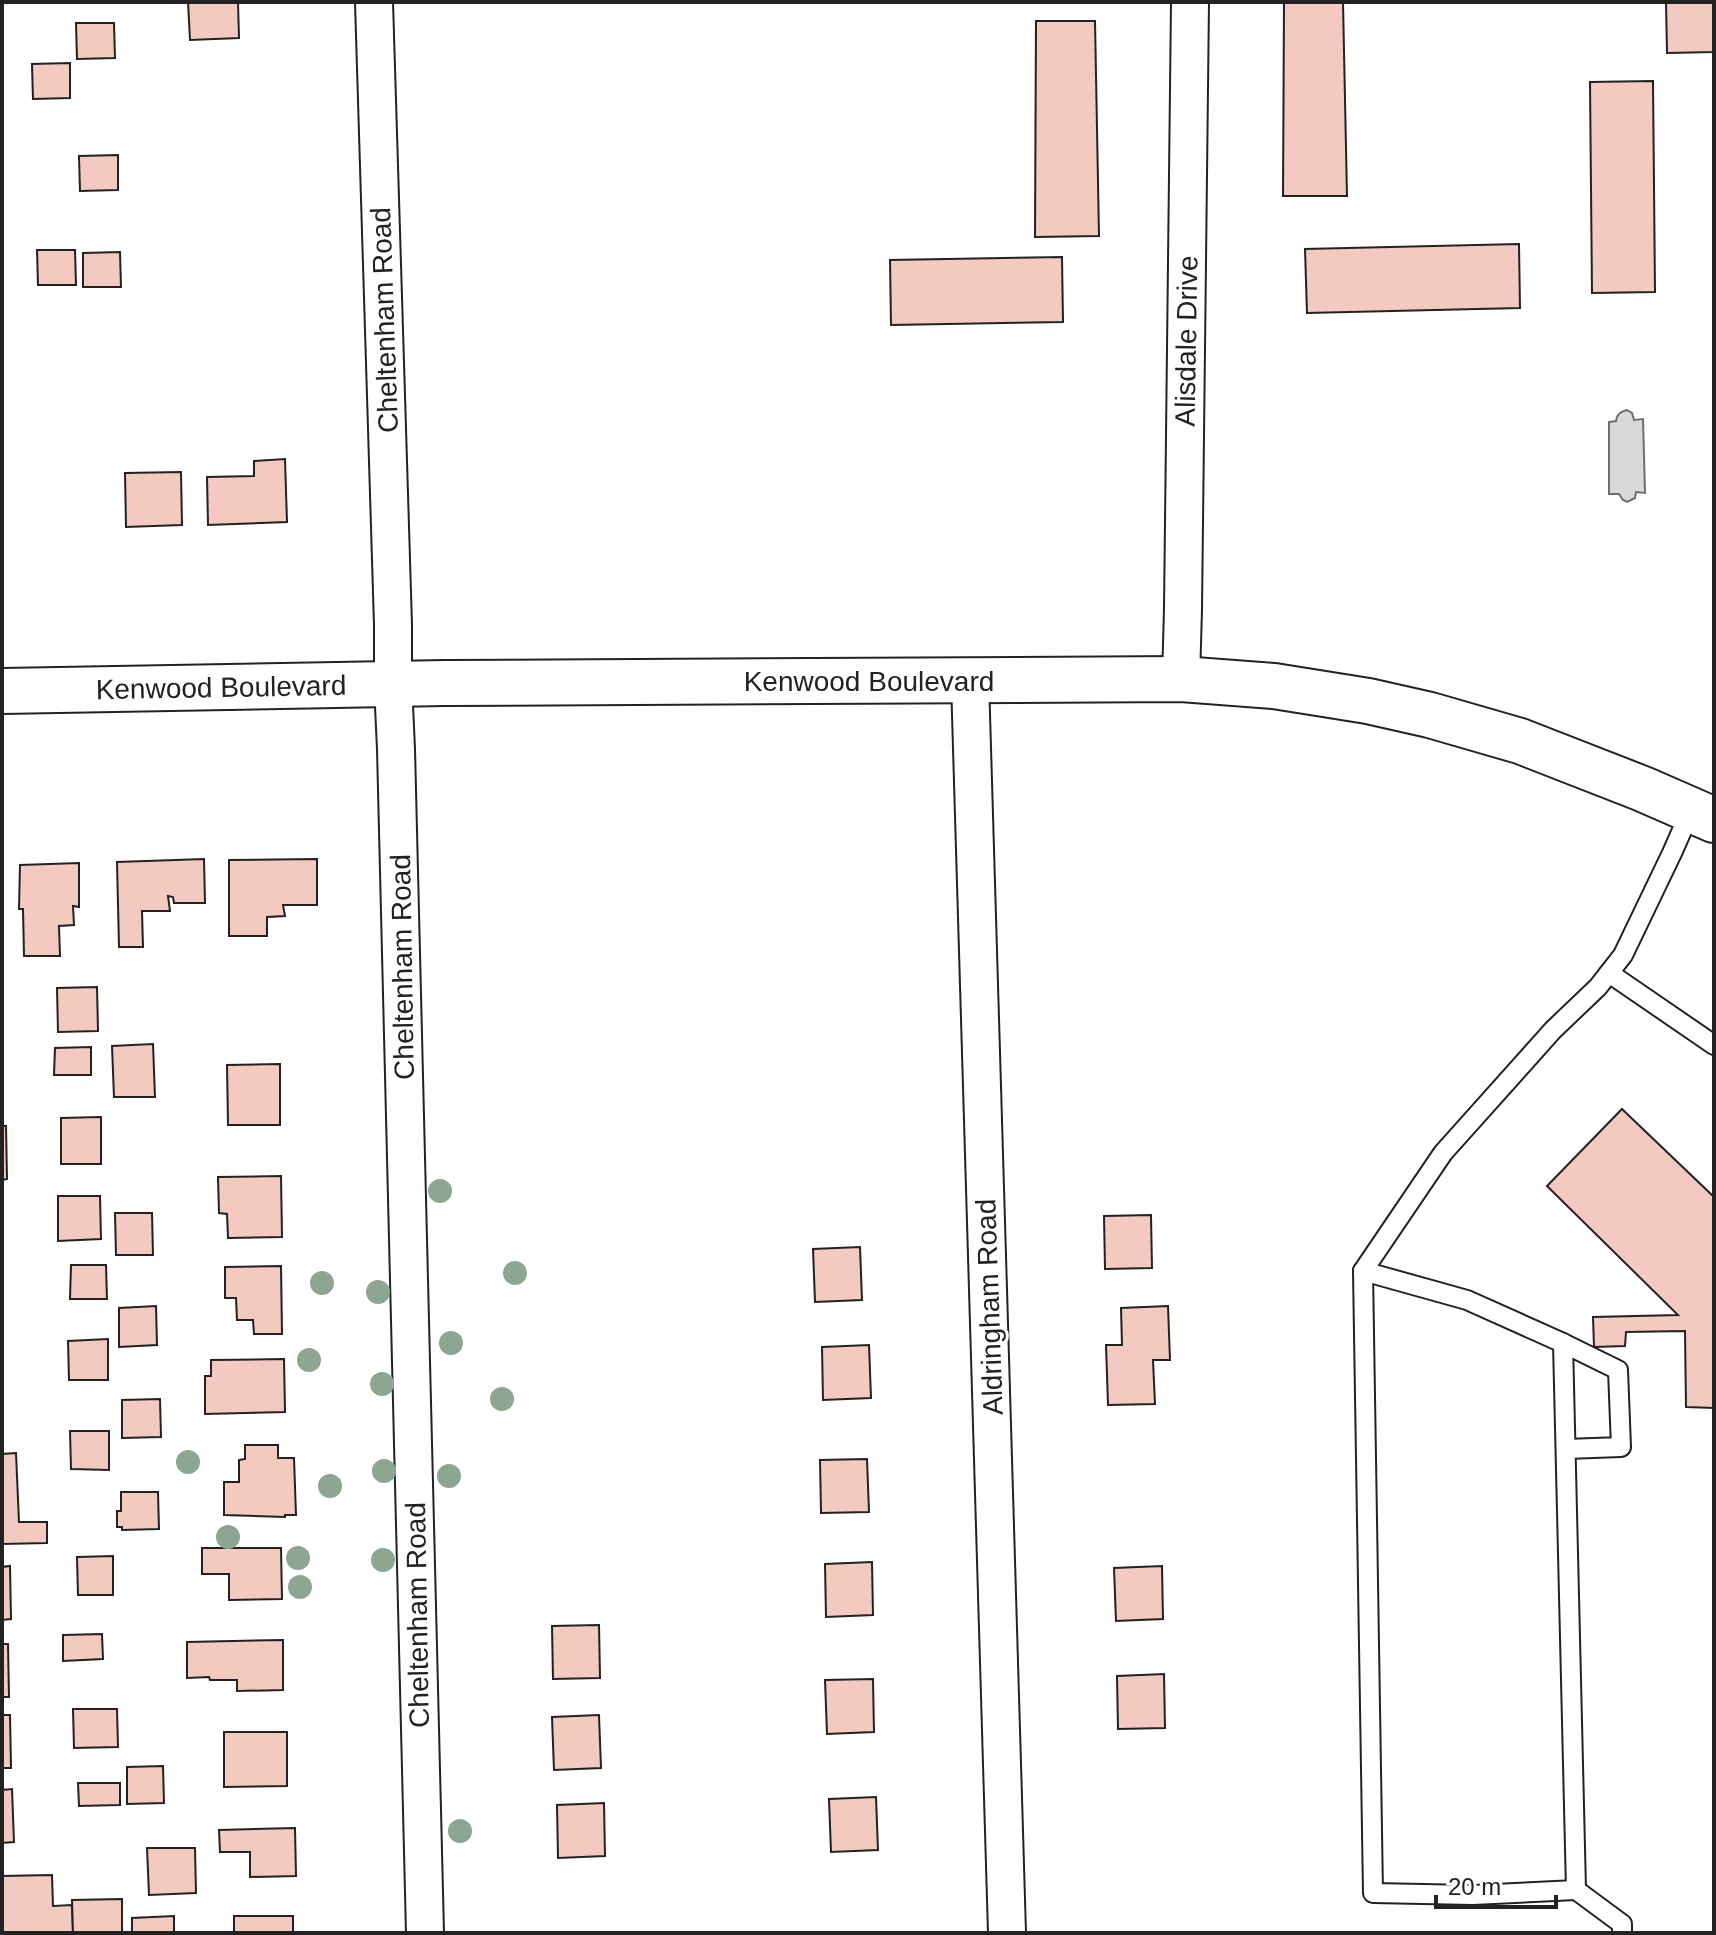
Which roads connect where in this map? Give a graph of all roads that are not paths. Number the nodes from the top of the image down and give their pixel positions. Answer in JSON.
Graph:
{"nodes":[{"id":1,"x":374,"y":2,"type":"edge"},
{"id":2,"x":1190,"y":2,"type":"edge"},
{"id":3,"x":1181,"y":679,"type":"junction"},
{"id":4,"x":970,"y":680,"type":"junction"},
{"id":5,"x":393,"y":684,"type":"junction"},
{"id":6,"x":2,"y":691,"type":"edge"},
{"id":7,"x":1702,"y":815,"type":"edge"},
{"id":8,"x":1609,"y":973,"type":"junction"},
{"id":9,"x":1714,"y":1045,"type":"edge"},
{"id":10,"x":1363,"y":1271,"type":"junction"},
{"id":11,"x":1563,"y":1343,"type":"junction"},
{"id":12,"x":1566,"y":1449,"type":"junction"},
{"id":13,"x":1576,"y":1890,"type":"junction"},
{"id":14,"x":425,"y":1933,"type":"edge"},
{"id":15,"x":1007,"y":1933,"type":"edge"},
{"id":16,"x":1622,"y":1933,"type":"edge"}],
"edges":[{"from":1,"to":5,"type":"street","name":"Cheltenham Road"},
{"from":2,"to":3,"type":"street","name":"Alisdale Drive"},
{"from":3,"to":4,"type":"street","name":"Kenwood Boulevard"},
{"from":3,"to":7,"type":"street","name":"Kenwood Boulevard"},
{"from":4,"to":5,"type":"street","name":"Kenwood Boulevard"},
{"from":4,"to":15,"type":"street","name":"Aldringham Road"},
{"from":5,"to":6,"type":"street","name":"Kenwood Boulevard"},
{"from":5,"to":14,"type":"street","name":"Cheltenham Road"},
{"from":7,"to":8,"type":"lane"},
{"from":8,"to":9,"type":"lane"},
{"from":8,"to":10,"type":"lane"},
{"from":10,"to":11,"type":"lane"},
{"from":10,"to":13,"type":"lane"},
{"from":11,"to":12,"type":"lane"},
{"from":11,"to":12,"type":"lane"},
{"from":12,"to":13,"type":"lane"},
{"from":13,"to":16,"type":"lane"}]}
